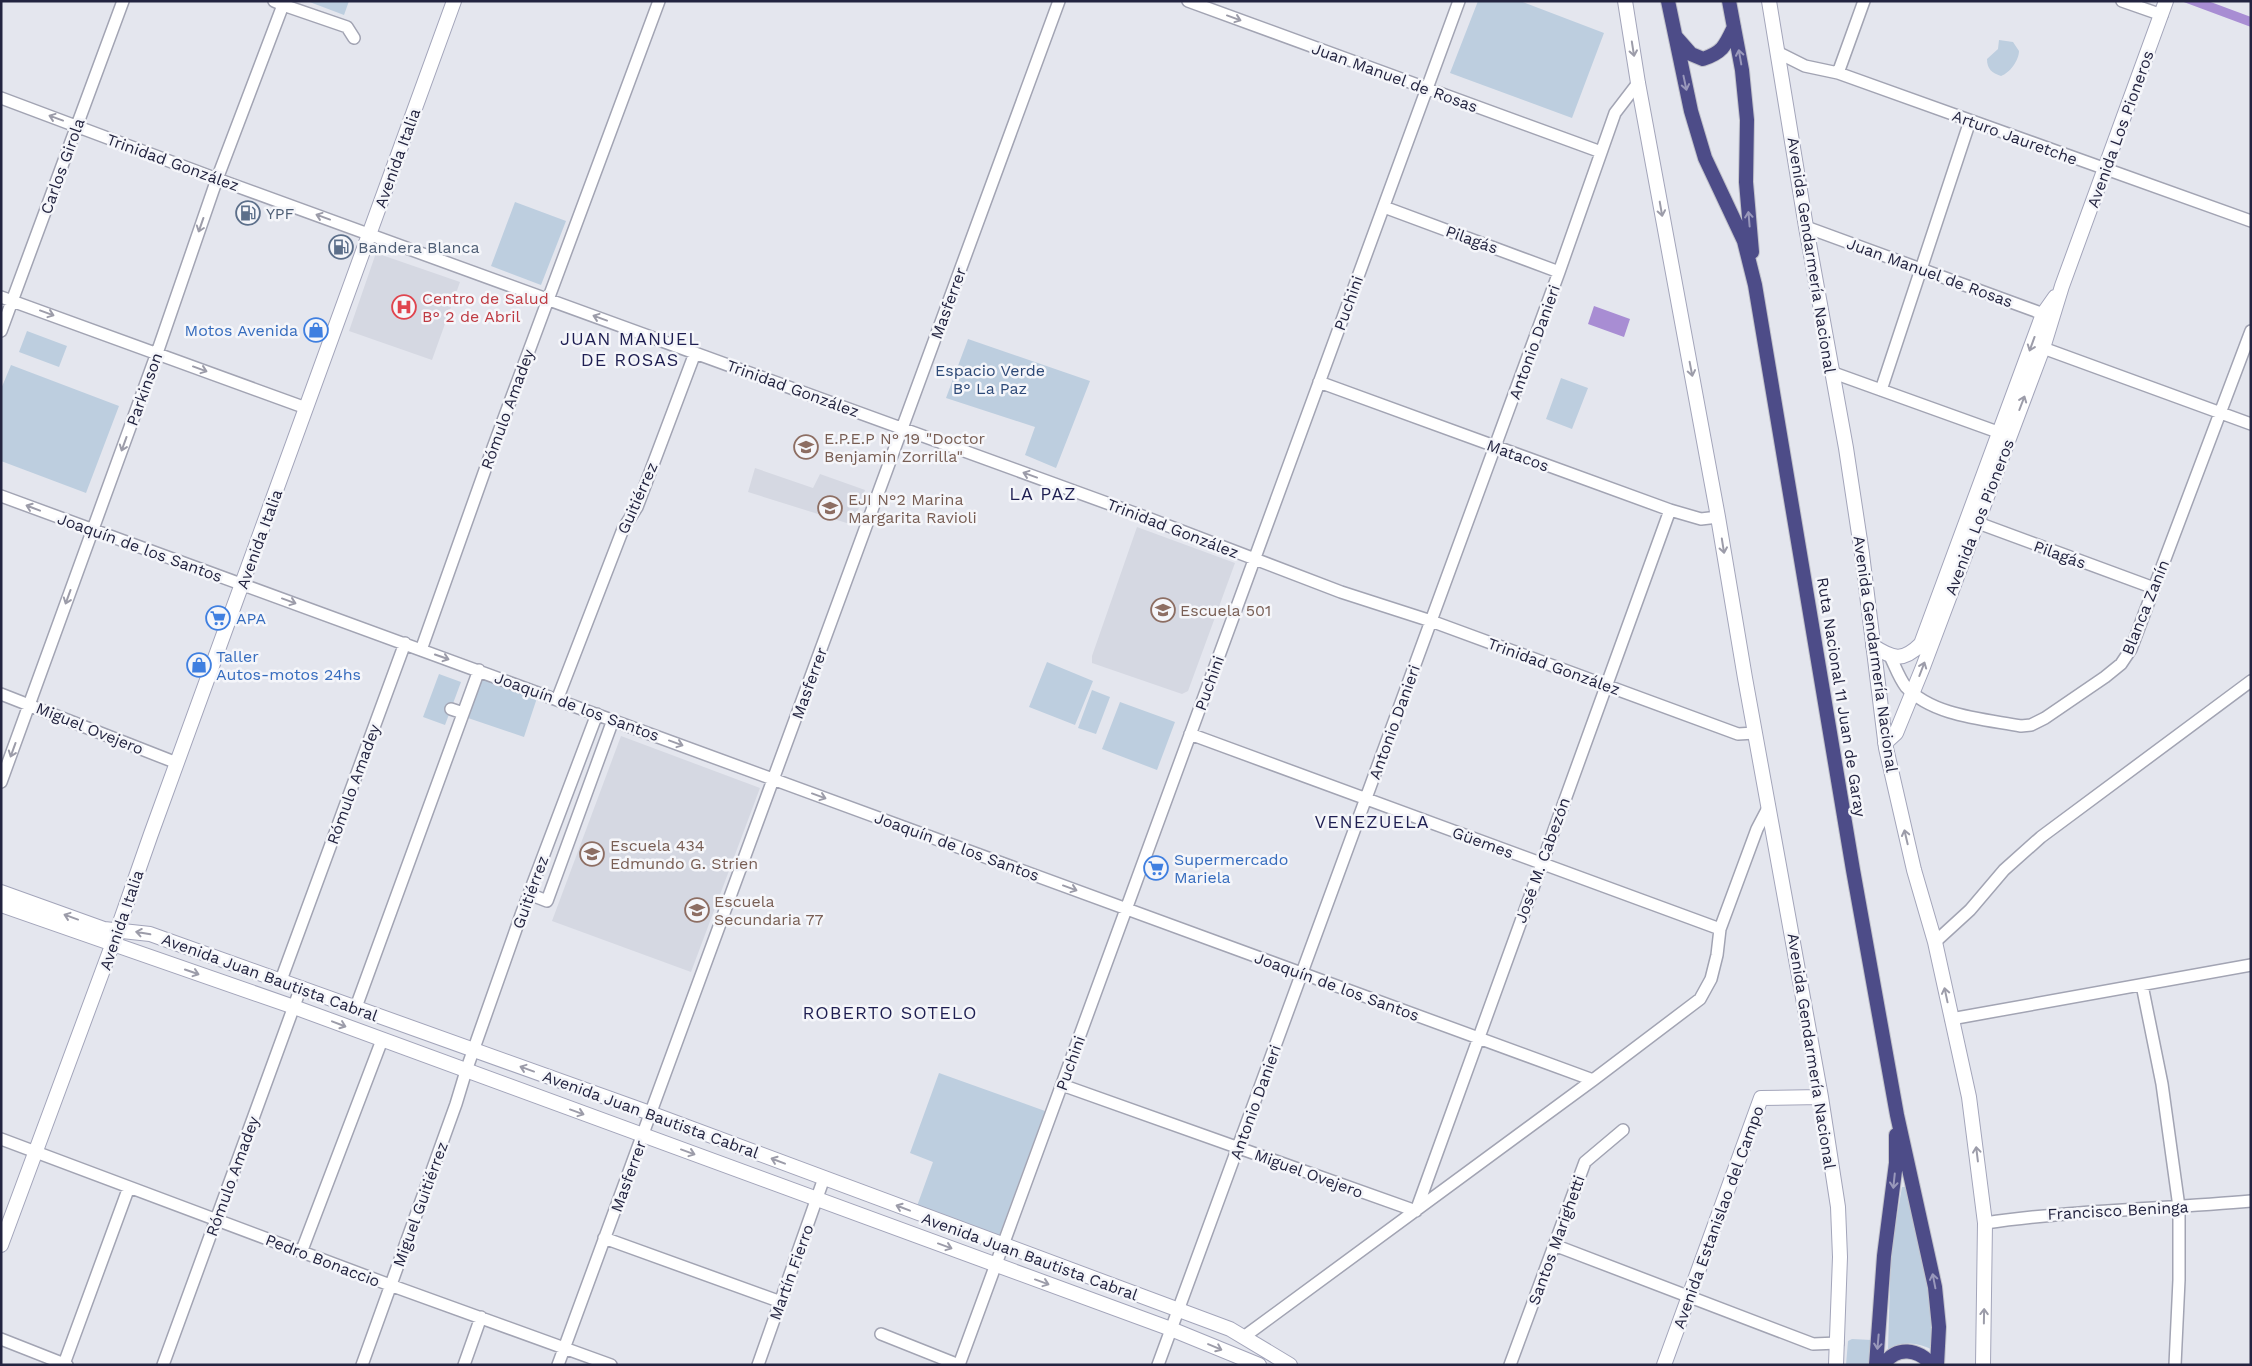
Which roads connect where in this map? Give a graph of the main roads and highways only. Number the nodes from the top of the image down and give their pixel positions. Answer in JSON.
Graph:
{"nodes":[{"id":1,"x":454,"y":1,"type":"edge"},
{"id":2,"x":1625,"y":1,"type":"edge"},
{"id":3,"x":1668,"y":1,"type":"edge"},
{"id":4,"x":1729,"y":1,"type":"edge"},
{"id":5,"x":1769,"y":1,"type":"edge"},
{"id":6,"x":2166,"y":1,"type":"edge"},
{"id":7,"x":1734,"y":27,"type":"junction"},
{"id":8,"x":1674,"y":35,"type":"junction"},
{"id":9,"x":1755,"y":285,"type":"junction"},
{"id":10,"x":2048,"y":316,"type":"junction"},
{"id":11,"x":2004,"y":435,"type":"junction"},
{"id":12,"x":1972,"y":521,"type":"junction"},
{"id":13,"x":1873,"y":646,"type":"junction"},
{"id":14,"x":1885,"y":743,"type":"junction"},
{"id":15,"x":1,"y":892,"type":"edge"},
{"id":16,"x":1,"y":905,"type":"edge"},
{"id":17,"x":118,"y":930,"type":"junction"},
{"id":18,"x":113,"y":944,"type":"junction"},
{"id":19,"x":1821,"y":1098,"type":"junction"},
{"id":20,"x":1897,"y":1114,"type":"junction"},
{"id":21,"x":1,"y":1245,"type":"edge"},
{"id":22,"x":1259,"y":1365,"type":"edge"},
{"id":23,"x":1290,"y":1365,"type":"edge"},
{"id":24,"x":1664,"y":1365,"type":"edge"},
{"id":25,"x":1836,"y":1365,"type":"edge"},
{"id":26,"x":1876,"y":1365,"type":"edge"},
{"id":27,"x":1884,"y":1365,"type":"edge"},
{"id":28,"x":1931,"y":1365,"type":"edge"},
{"id":29,"x":1937,"y":1365,"type":"edge"},
{"id":30,"x":1983,"y":1365,"type":"edge"}],
"edges":[{"from":1,"to":17,"type":"main road","name":"Avenida Italia"},
{"from":2,"to":19,"type":"main road","name":"Avenida Gendarmería Nacional","one_way":true},
{"from":3,"to":8,"type":"highway","name":"Ruta Nacional 11 Juan de Garay"},
{"from":4,"to":7,"type":"highway","name":"Ruta Nacional 11 Juan de Garay"},
{"from":5,"to":13,"type":"main road","name":"Avenida Gendarmería Nacional"},
{"from":6,"to":10,"type":"main road","name":"Avenida Los Pioneros"},
{"from":7,"to":8,"type":"highway"},
{"from":9,"to":7,"type":"highway","name":"Ruta Nacional 11 Juan de Garay","one_way":true},
{"from":8,"to":9,"type":"highway","name":"Ruta Nacional 11 Juan de Garay","one_way":true},
{"from":9,"to":20,"type":"highway","name":"Ruta Nacional 11 Juan de Garay"},
{"from":10,"to":11,"type":"main road","name":"Avenida Los Pioneros","one_way":true},
{"from":11,"to":10,"type":"main road","name":"Avenida Los Pioneros","one_way":true},
{"from":11,"to":12,"type":"main road","name":"Avenida Los Pioneros"},
{"from":12,"to":13,"type":"main road","name":"Avenida Los Pioneros"},
{"from":14,"to":12,"type":"main road","name":"Avenida Los Pioneros","one_way":true},
{"from":13,"to":14,"type":"main road","name":"Avenida Gendarmería Nacional"},
{"from":30,"to":14,"type":"main road","name":"Avenida Gendarmería Nacional","one_way":true},
{"from":17,"to":15,"type":"main road","name":"Avenida Juan Bautista Cabral","one_way":true},
{"from":16,"to":18,"type":"main road","name":"Avenida Juan Bautista Cabral"},
{"from":17,"to":18,"type":"main road","name":"Avenida Italia"},
{"from":23,"to":17,"type":"main road","name":"Avenida Juan Bautista Cabral","one_way":true},
{"from":18,"to":21,"type":"main road","name":"Avenida Italia"},
{"from":18,"to":22,"type":"main road","name":"Avenida Juan Bautista Cabral","one_way":true},
{"from":19,"to":24,"type":"main road","name":"Avenida Estanislao del Campo"},
{"from":19,"to":25,"type":"main road","name":"Avenida Gendarmería Nacional"},
{"from":20,"to":26,"type":"highway","name":"Ruta Nacional 11 Juan de Garay","one_way":true},
{"from":29,"to":20,"type":"highway","name":"Ruta Nacional 11 Juan de Garay","one_way":true},
{"from":27,"to":28,"type":"highway"}]}
